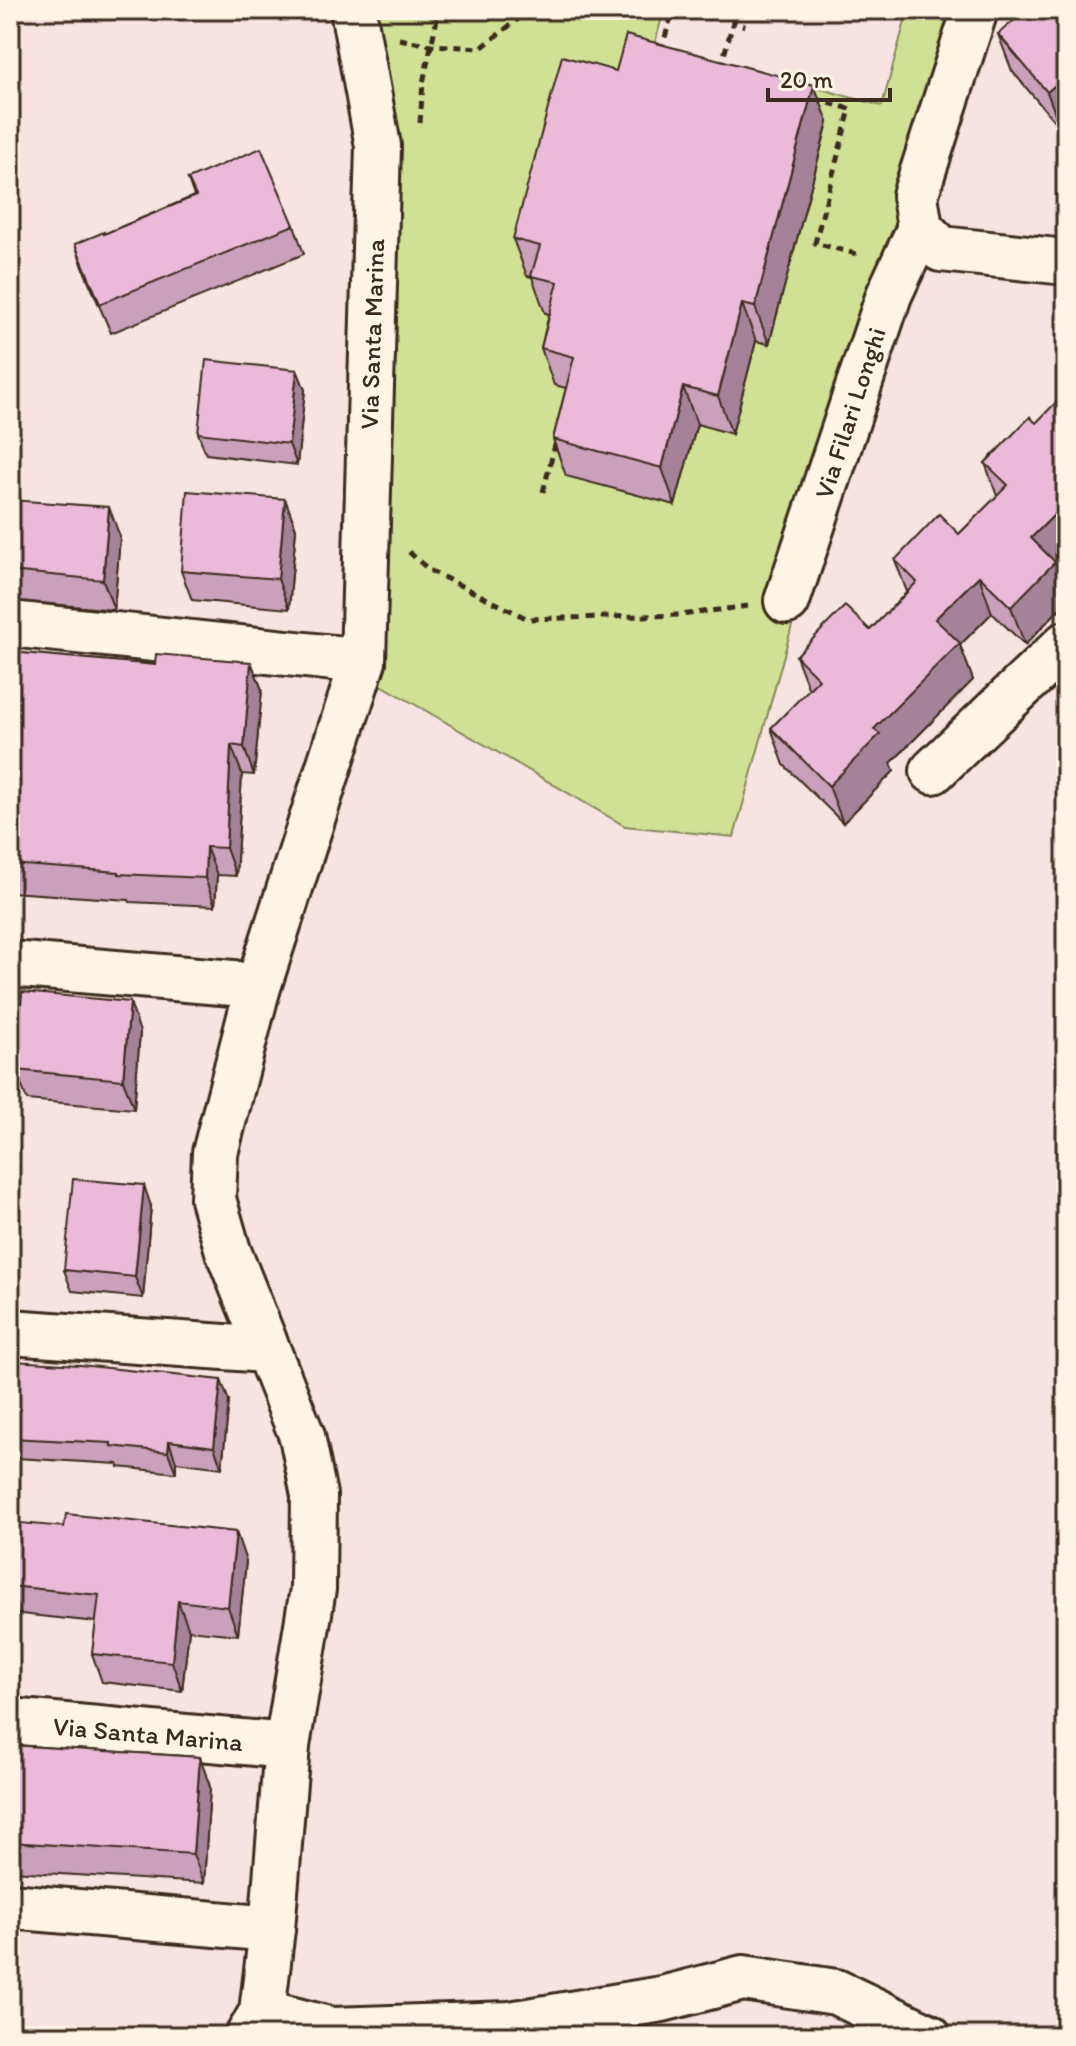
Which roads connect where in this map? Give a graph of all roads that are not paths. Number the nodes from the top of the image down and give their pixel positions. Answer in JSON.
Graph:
{"nodes":[{"id":1,"x":975,"y":10,"type":"edge"},
{"id":2,"x":354,"y":16,"type":"edge"},
{"id":3,"x":920,"y":228,"type":"junction"},
{"id":4,"x":1066,"y":262,"type":"edge"},
{"id":5,"x":787,"y":601,"type":"road end"},
{"id":6,"x":10,"y":624,"type":"edge"},
{"id":7,"x":1066,"y":644,"type":"edge"},
{"id":8,"x":363,"y":661,"type":"junction"},
{"id":9,"x":933,"y":771,"type":"dead end"},
{"id":10,"x":10,"y":964,"type":"edge"},
{"id":11,"x":257,"y":990,"type":"junction"},
{"id":12,"x":10,"y":1332,"type":"edge"},
{"id":13,"x":267,"y":1350,"type":"junction"},
{"id":14,"x":10,"y":1721,"type":"edge"},
{"id":15,"x":287,"y":1746,"type":"junction"},
{"id":16,"x":10,"y":1906,"type":"edge"},
{"id":17,"x":272,"y":1929,"type":"junction"},
{"id":18,"x":662,"y":1999,"type":"junction"},
{"id":19,"x":255,"y":2024,"type":"edge"},
{"id":20,"x":628,"y":2036,"type":"edge"},
{"id":21,"x":928,"y":2036,"type":"edge"}],
"edges":[{"from":1,"to":3,"type":"street","name":"Via Filari Longhi"},
{"from":2,"to":8,"type":"street","name":"Via Santa Marina"},
{"from":3,"to":4,"type":"street"},
{"from":3,"to":5,"type":"street","name":"Via Filari Longhi"},
{"from":6,"to":8,"type":"street"},
{"from":7,"to":9,"type":"street"},
{"from":8,"to":11,"type":"street","name":"Via Santa Marina"},
{"from":10,"to":11,"type":"street"},
{"from":11,"to":13,"type":"street","name":"Via Santa Marina"},
{"from":12,"to":13,"type":"street"},
{"from":13,"to":15,"type":"street","name":"Via Santa Marina"},
{"from":14,"to":15,"type":"street","name":"Via Santa Marina"},
{"from":15,"to":17,"type":"street","name":"Via Santa Marina"},
{"from":16,"to":17,"type":"street"},
{"from":17,"to":19,"type":"street","name":"Via Santa Marina"},
{"from":18,"to":19,"type":"street","name":"Via Santa Marina"},
{"from":18,"to":20,"type":"street"},
{"from":18,"to":21,"type":"street","name":"Via Santa Marina"}]}
